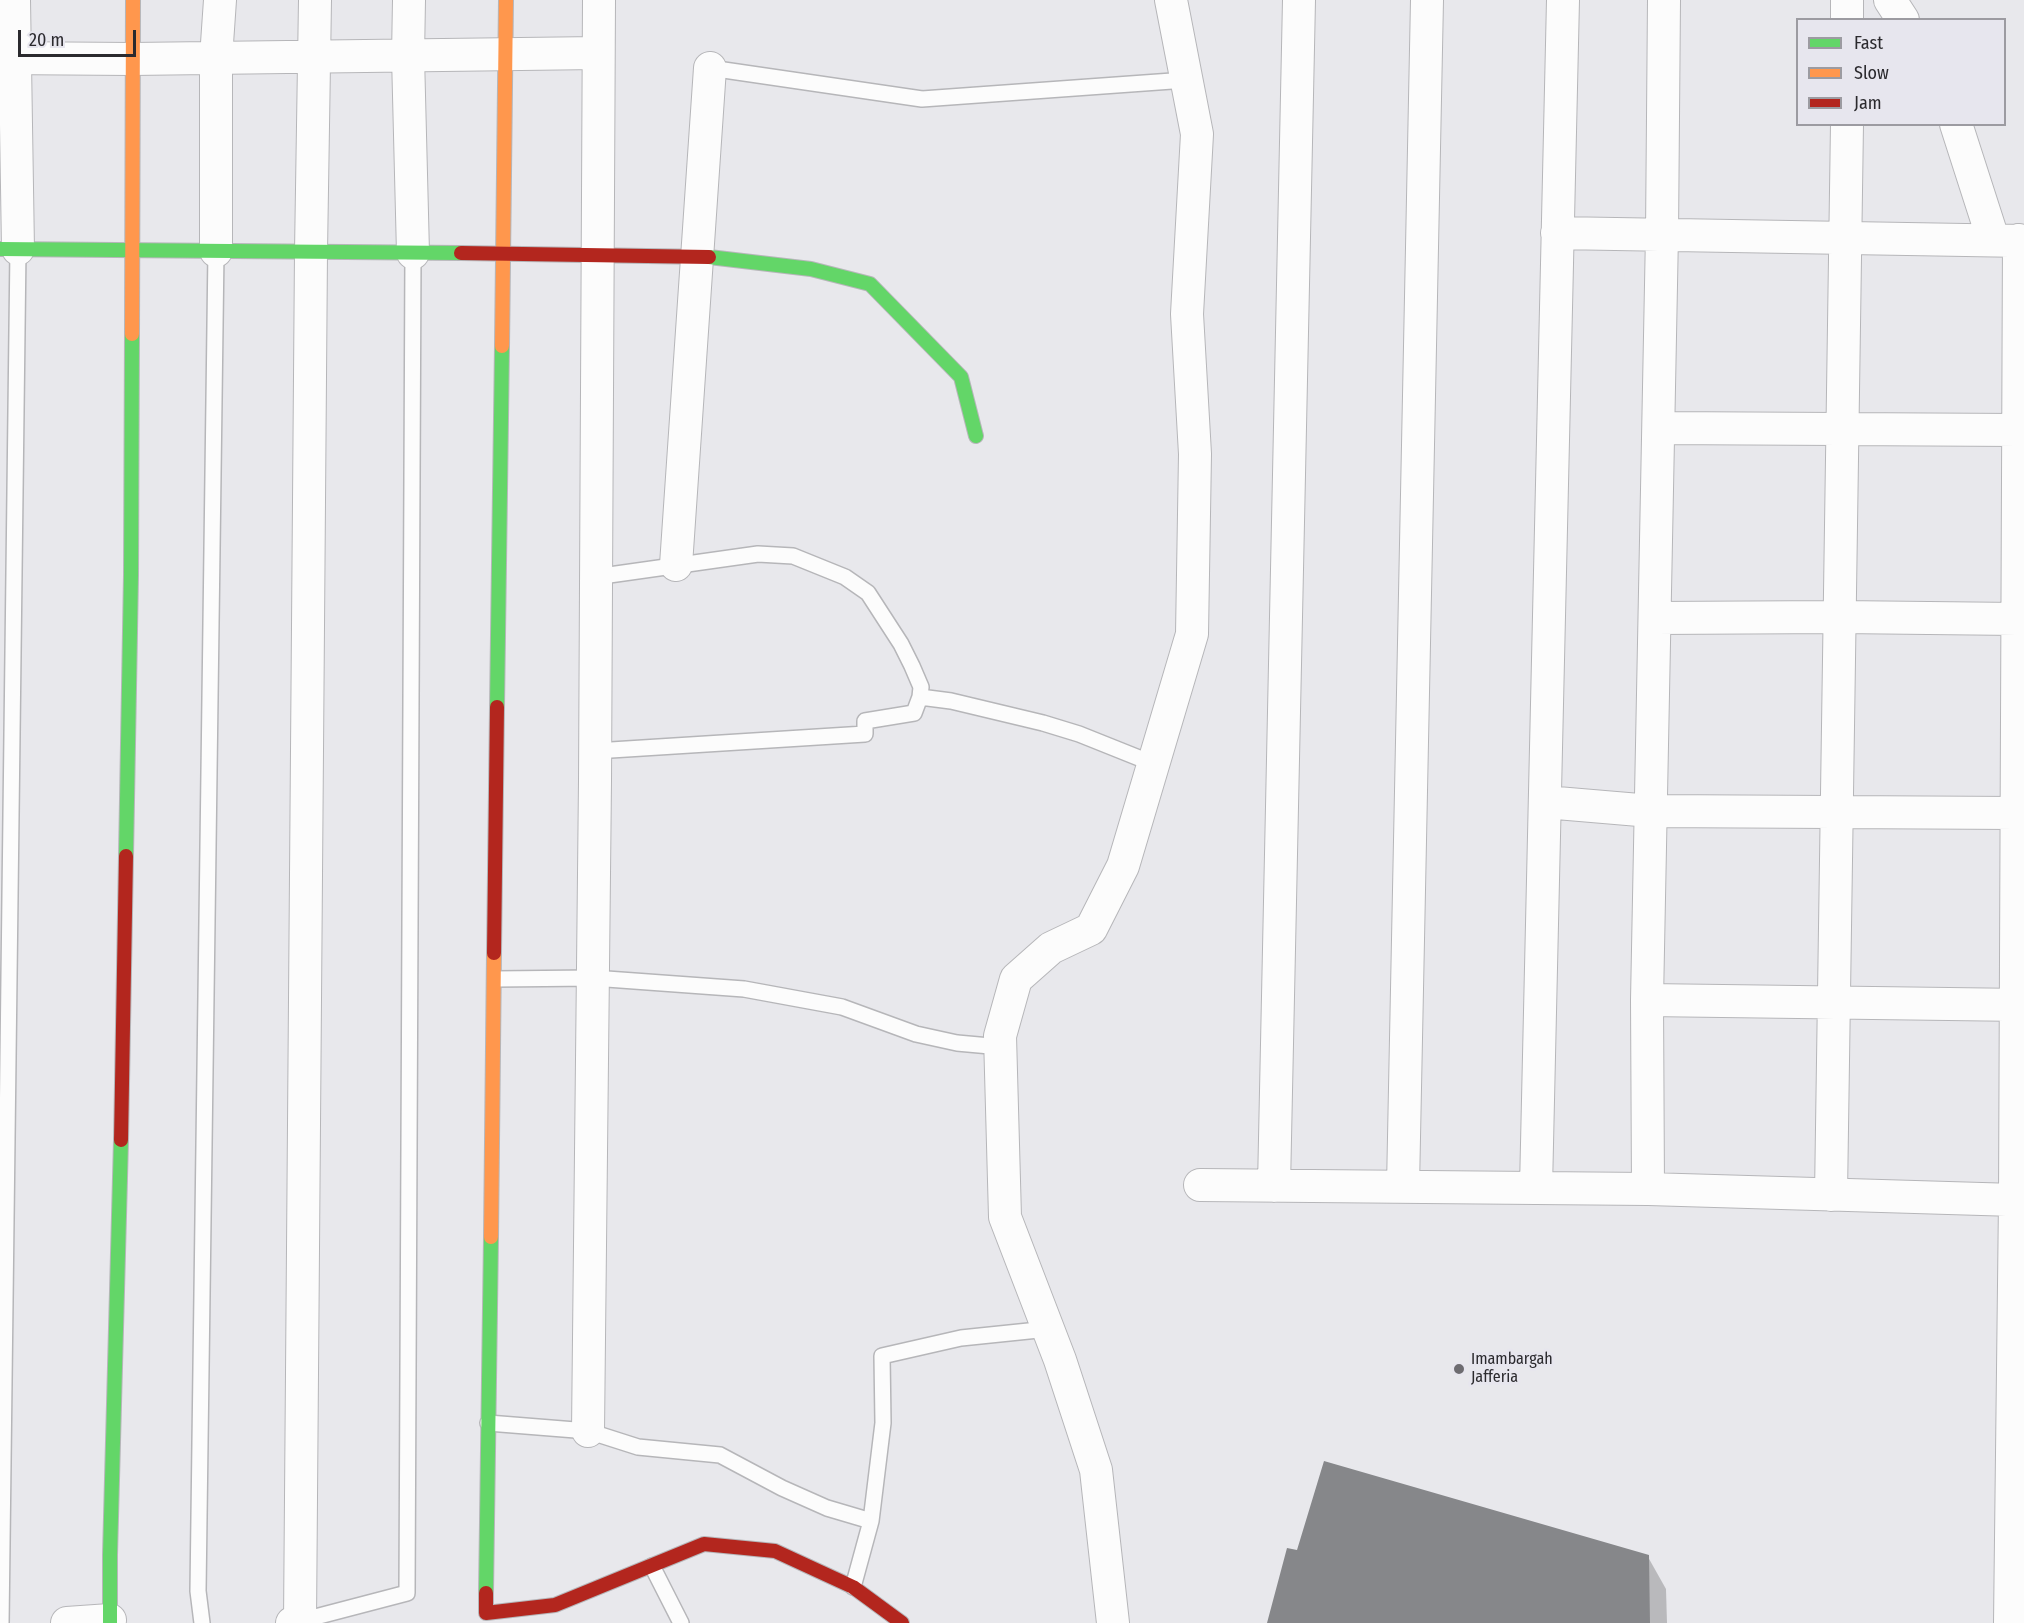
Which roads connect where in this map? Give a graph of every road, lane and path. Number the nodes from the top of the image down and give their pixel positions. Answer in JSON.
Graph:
{"nodes":[{"id":1,"x":14,"y":0,"type":"edge"},
{"id":2,"x":133,"y":0,"type":"edge"},
{"id":3,"x":219,"y":0,"type":"edge"},
{"id":4,"x":315,"y":0,"type":"edge"},
{"id":5,"x":409,"y":0,"type":"edge"},
{"id":6,"x":506,"y":0,"type":"edge"},
{"id":7,"x":599,"y":0,"type":"edge"},
{"id":8,"x":1171,"y":0,"type":"edge"},
{"id":9,"x":1299,"y":0,"type":"edge"},
{"id":10,"x":1427,"y":0,"type":"edge"},
{"id":11,"x":1563,"y":0,"type":"edge"},
{"id":12,"x":1664,"y":0,"type":"edge"},
{"id":13,"x":1847,"y":0,"type":"edge"},
{"id":14,"x":1890,"y":0,"type":"edge"},
{"id":15,"x":1847,"y":18,"type":"edge"},
{"id":16,"x":1902,"y":18,"type":"edge"},
{"id":17,"x":598,"y":53,"type":"junction"},
{"id":18,"x":506,"y":54,"type":"junction"},
{"id":19,"x":408,"y":56,"type":"junction"},
{"id":20,"x":314,"y":57,"type":"junction"},
{"id":21,"x":7,"y":58,"type":"edge"},
{"id":22,"x":216,"y":58,"type":"junction"},
{"id":23,"x":132,"y":59,"type":"junction"},
{"id":24,"x":710,"y":68,"type":"joint"},
{"id":25,"x":1186,"y":80,"type":"junction"},
{"id":26,"x":1847,"y":126,"type":"edge"},
{"id":27,"x":1957,"y":126,"type":"edge"},
{"id":28,"x":1557,"y":233,"type":"junction"},
{"id":29,"x":1662,"y":234,"type":"junction"},
{"id":30,"x":1846,"y":237,"type":"junction"},
{"id":31,"x":2012,"y":240,"type":"edge"},
{"id":32,"x":9,"y":249,"type":"edge"},
{"id":33,"x":132,"y":250,"type":"junction"},
{"id":34,"x":216,"y":251,"type":"junction"},
{"id":35,"x":311,"y":252,"type":"junction"},
{"id":36,"x":413,"y":253,"type":"junction"},
{"id":37,"x":505,"y":253,"type":"junction"},
{"id":38,"x":597,"y":254,"type":"junction"},
{"id":39,"x":696,"y":255,"type":"junction"},
{"id":40,"x":1659,"y":428,"type":"junction"},
{"id":41,"x":1844,"y":429,"type":"junction"},
{"id":42,"x":2018,"y":430,"type":"junction"},
{"id":43,"x":976,"y":436,"type":"dead end"},
{"id":44,"x":676,"y":565,"type":"junction"},
{"id":45,"x":596,"y":577,"type":"junction"},
{"id":46,"x":1840,"y":617,"type":"junction"},
{"id":47,"x":1655,"y":618,"type":"junction"},
{"id":48,"x":2017,"y":620,"type":"junction"},
{"id":49,"x":920,"y":697,"type":"junction"},
{"id":50,"x":595,"y":751,"type":"junction"},
{"id":51,"x":1154,"y":764,"type":"junction"},
{"id":52,"x":1545,"y":802,"type":"junction"},
{"id":53,"x":1651,"y":811,"type":"junction"},
{"id":54,"x":1837,"y":811,"type":"junction"},
{"id":55,"x":2016,"y":813,"type":"junction"},
{"id":56,"x":593,"y":978,"type":"junction"},
{"id":57,"x":495,"y":979,"type":"junction"},
{"id":58,"x":1647,"y":1000,"type":"junction"},
{"id":59,"x":1834,"y":1004,"type":"junction"},
{"id":60,"x":2020,"y":1005,"type":"edge"},
{"id":61,"x":1001,"y":1047,"type":"junction"},
{"id":62,"x":1200,"y":1185,"type":"dead end"},
{"id":63,"x":1274,"y":1186,"type":"junction"},
{"id":64,"x":1403,"y":1187,"type":"junction"},
{"id":65,"x":1536,"y":1188,"type":"junction"},
{"id":66,"x":1648,"y":1189,"type":"junction"},
{"id":67,"x":1831,"y":1195,"type":"junction"},
{"id":68,"x":2015,"y":1200,"type":"junction"},
{"id":69,"x":1048,"y":1329,"type":"junction"},
{"id":70,"x":488,"y":1422,"type":"junction"},
{"id":71,"x":588,"y":1431,"type":"junction"},
{"id":72,"x":871,"y":1521,"type":"junction"},
{"id":73,"x":652,"y":1566,"type":"junction"},
{"id":74,"x":853,"y":1587,"type":"junction"},
{"id":75,"x":555,"y":1605,"type":"junction"},
{"id":76,"x":110,"y":1622,"type":"edge"},
{"id":77,"x":296,"y":1622,"type":"edge"},
{"id":78,"x":1,"y":1623,"type":"edge"},
{"id":79,"x":67,"y":1623,"type":"edge"},
{"id":80,"x":202,"y":1623,"type":"edge"},
{"id":81,"x":560,"y":1623,"type":"edge"},
{"id":82,"x":681,"y":1623,"type":"edge"},
{"id":83,"x":902,"y":1623,"type":"edge"},
{"id":84,"x":1113,"y":1623,"type":"edge"},
{"id":85,"x":2010,"y":1623,"type":"edge"}],
"edges":[{"from":1,"to":21,"type":"street"},
{"from":2,"to":23,"type":"street"},
{"from":3,"to":22,"type":"street"},
{"from":4,"to":20,"type":"street"},
{"from":5,"to":19,"type":"street"},
{"from":6,"to":18,"type":"street"},
{"from":7,"to":17,"type":"street"},
{"from":8,"to":25,"type":"street"},
{"from":9,"to":63,"type":"street"},
{"from":10,"to":64,"type":"street"},
{"from":11,"to":28,"type":"street"},
{"from":12,"to":29,"type":"street"},
{"from":13,"to":15,"type":"street"},
{"from":14,"to":16,"type":"street"},
{"from":17,"to":18,"type":"street"},
{"from":17,"to":38,"type":"street"},
{"from":18,"to":19,"type":"street"},
{"from":18,"to":37,"type":"street"},
{"from":19,"to":20,"type":"street"},
{"from":19,"to":36,"type":"street"},
{"from":20,"to":22,"type":"street"},
{"from":20,"to":35,"type":"street"},
{"from":21,"to":23,"type":"street"},
{"from":21,"to":32,"type":"street"},
{"from":22,"to":23,"type":"street"},
{"from":22,"to":34,"type":"street"},
{"from":23,"to":33,"type":"street"},
{"from":24,"to":25,"type":"lane"},
{"from":24,"to":39,"type":"street"},
{"from":25,"to":51,"type":"street"},
{"from":26,"to":30,"type":"street"},
{"from":27,"to":31,"type":"street"},
{"from":28,"to":29,"type":"street"},
{"from":28,"to":52,"type":"street"},
{"from":29,"to":30,"type":"street"},
{"from":29,"to":40,"type":"street"},
{"from":30,"to":31,"type":"street"},
{"from":30,"to":41,"type":"street"},
{"from":31,"to":42,"type":"street"},
{"from":32,"to":33,"type":"street"},
{"from":32,"to":78,"type":"lane"},
{"from":33,"to":34,"type":"street"},
{"from":33,"to":76,"type":"street"},
{"from":34,"to":35,"type":"street"},
{"from":34,"to":80,"type":"lane"},
{"from":35,"to":36,"type":"street"},
{"from":35,"to":77,"type":"street"},
{"from":36,"to":37,"type":"street"},
{"from":36,"to":77,"type":"lane"},
{"from":37,"to":38,"type":"street"},
{"from":37,"to":57,"type":"street"},
{"from":38,"to":39,"type":"street"},
{"from":38,"to":45,"type":"street"},
{"from":39,"to":43,"type":"street"},
{"from":39,"to":44,"type":"street"},
{"from":40,"to":41,"type":"street"},
{"from":40,"to":47,"type":"street"},
{"from":41,"to":42,"type":"street"},
{"from":41,"to":46,"type":"street"},
{"from":42,"to":48,"type":"street"},
{"from":44,"to":45,"type":"lane"},
{"from":44,"to":49,"type":"lane"},
{"from":45,"to":50,"type":"street"},
{"from":46,"to":47,"type":"street"},
{"from":46,"to":48,"type":"street"},
{"from":46,"to":54,"type":"street"},
{"from":47,"to":53,"type":"street"},
{"from":48,"to":55,"type":"street"},
{"from":49,"to":50,"type":"lane"},
{"from":49,"to":51,"type":"lane"},
{"from":50,"to":56,"type":"street"},
{"from":51,"to":61,"type":"street"},
{"from":52,"to":53,"type":"street"},
{"from":52,"to":65,"type":"street"},
{"from":53,"to":54,"type":"street"},
{"from":53,"to":58,"type":"street"},
{"from":54,"to":55,"type":"street"},
{"from":54,"to":59,"type":"street"},
{"from":55,"to":60,"type":"street"},
{"from":56,"to":57,"type":"lane"},
{"from":56,"to":61,"type":"lane"},
{"from":56,"to":71,"type":"street"},
{"from":57,"to":70,"type":"street"},
{"from":58,"to":59,"type":"street"},
{"from":58,"to":66,"type":"street"},
{"from":59,"to":60,"type":"street"},
{"from":59,"to":67,"type":"street"},
{"from":60,"to":68,"type":"street"},
{"from":61,"to":69,"type":"street"},
{"from":62,"to":63,"type":"street"},
{"from":63,"to":64,"type":"street"},
{"from":64,"to":65,"type":"street"},
{"from":65,"to":66,"type":"street"},
{"from":66,"to":67,"type":"street"},
{"from":67,"to":68,"type":"street"},
{"from":68,"to":85,"type":"street"},
{"from":69,"to":72,"type":"lane"},
{"from":69,"to":84,"type":"street"},
{"from":70,"to":71,"type":"lane"},
{"from":70,"to":75,"type":"street"},
{"from":71,"to":72,"type":"lane"},
{"from":72,"to":74,"type":"lane"},
{"from":73,"to":74,"type":"street"},
{"from":73,"to":75,"type":"street"},
{"from":73,"to":82,"type":"lane"},
{"from":74,"to":83,"type":"street"},
{"from":75,"to":81,"type":"lane"},
{"from":76,"to":79,"type":"street"}]}
